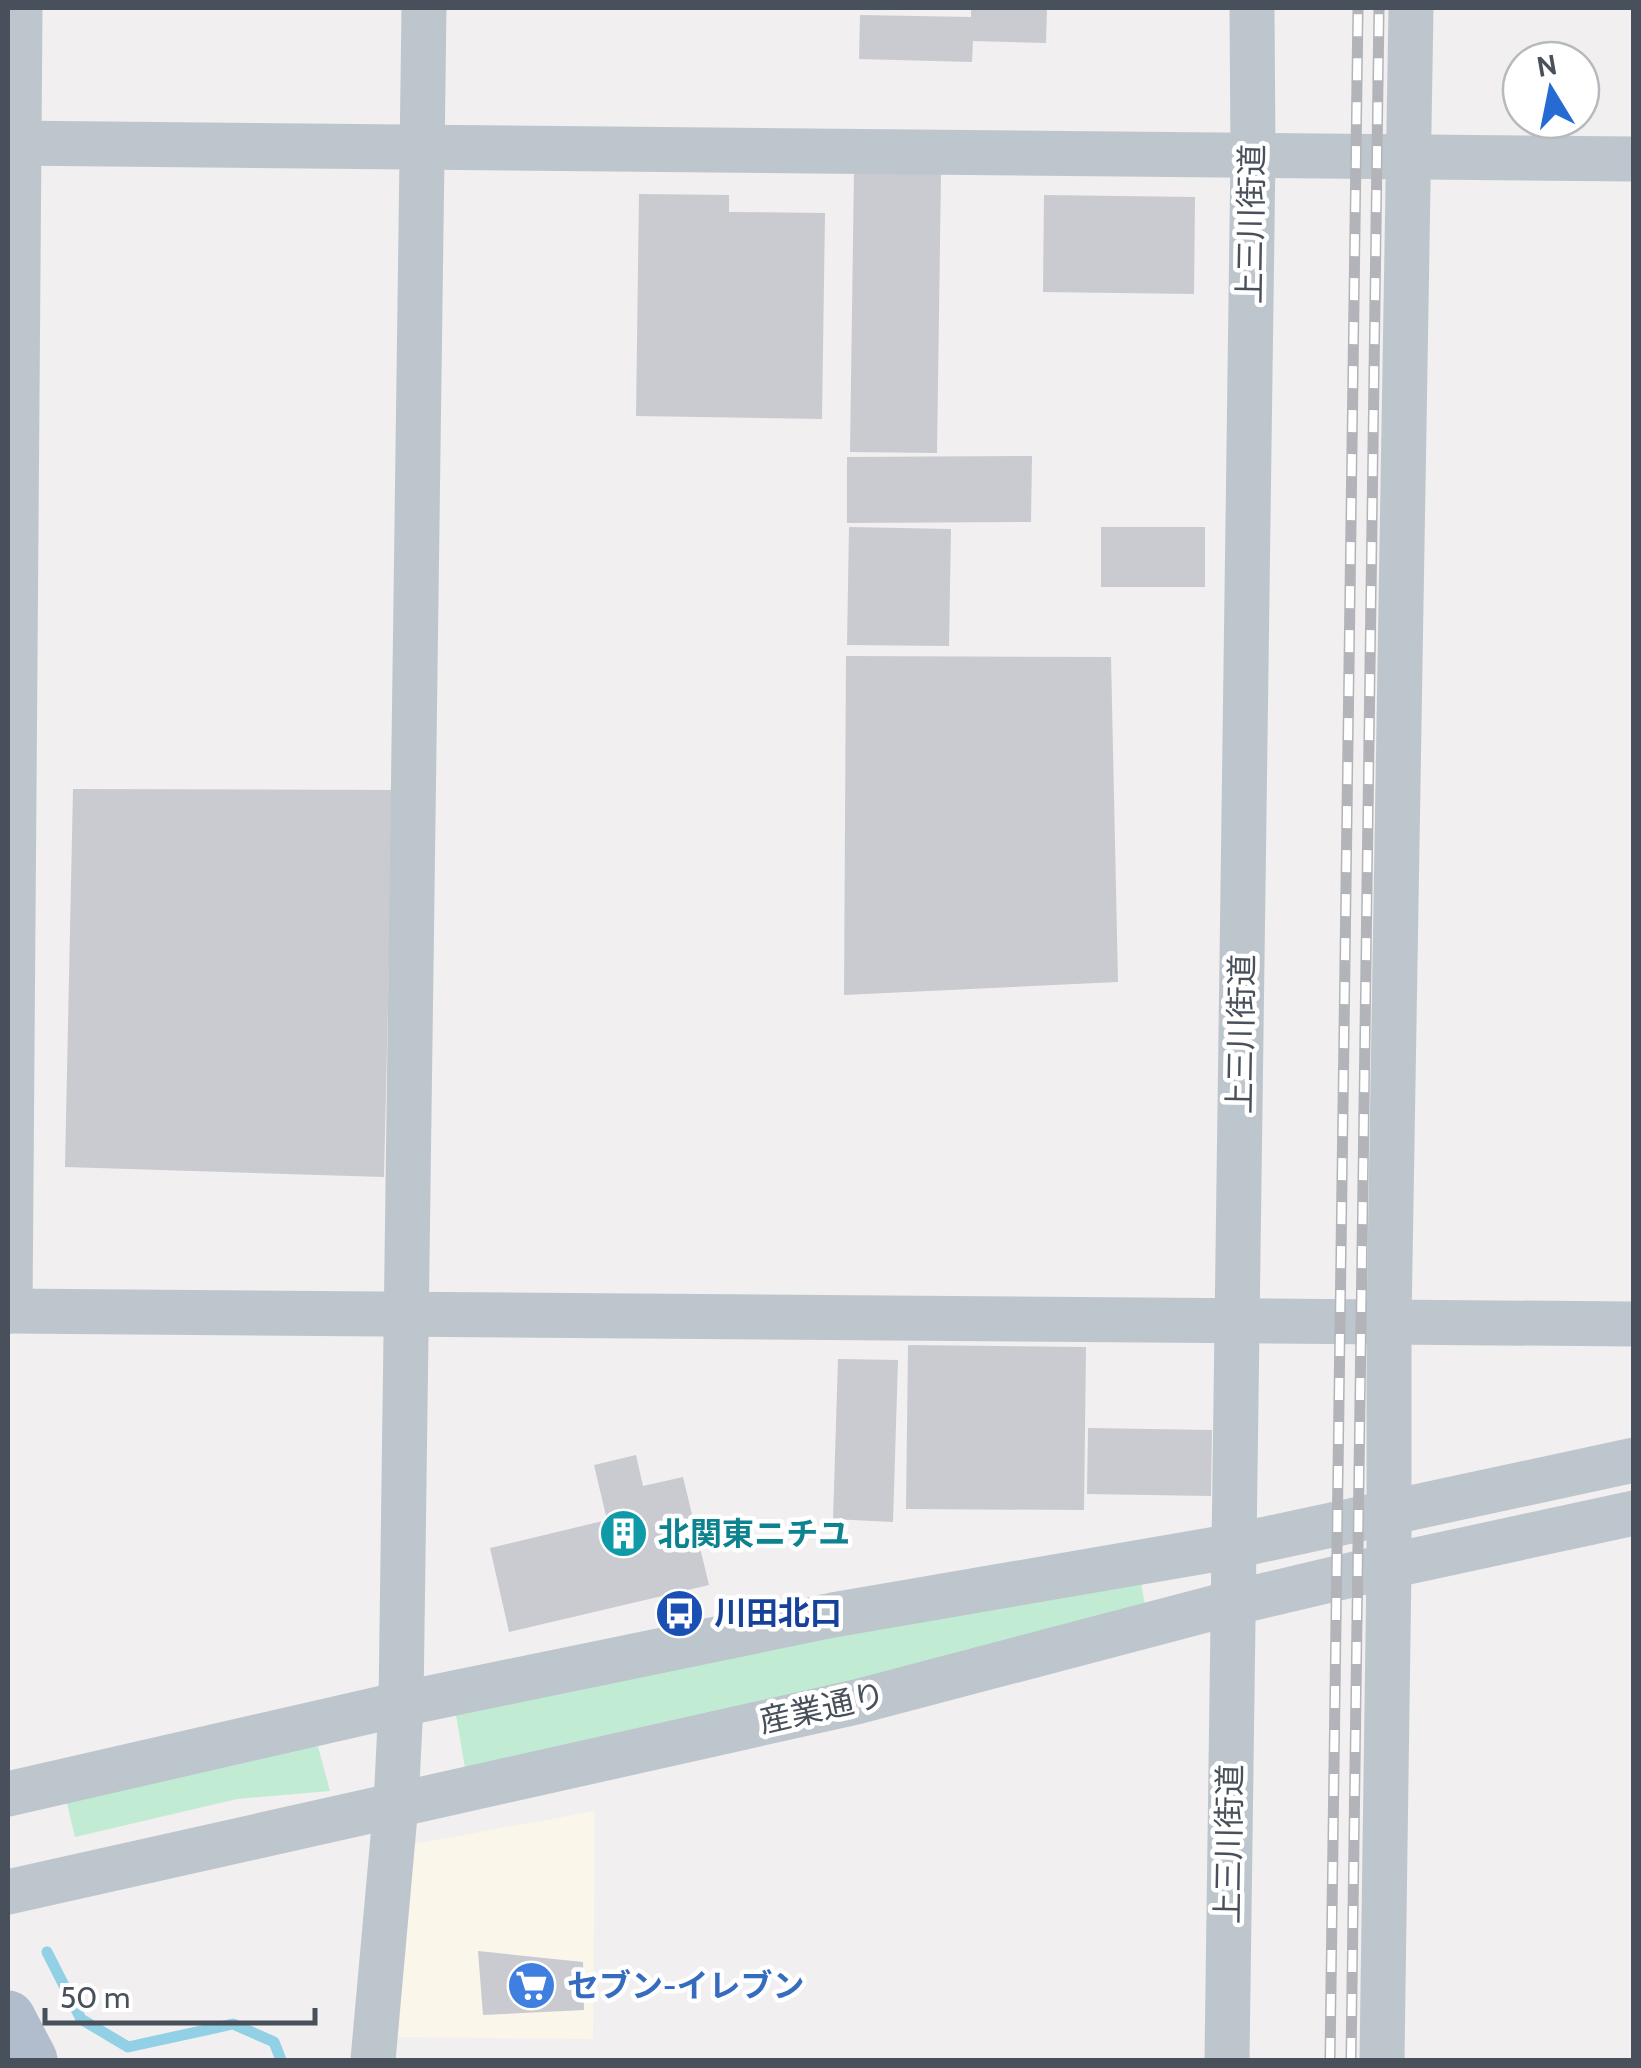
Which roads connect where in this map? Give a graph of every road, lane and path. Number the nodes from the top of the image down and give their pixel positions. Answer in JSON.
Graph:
{"nodes":[{"id":1,"x":20,"y":8,"type":"edge"},
{"id":2,"x":424,"y":8,"type":"edge"},
{"id":3,"x":1252,"y":8,"type":"edge"},
{"id":4,"x":1410,"y":8,"type":"edge"},
{"id":5,"x":13,"y":143,"type":"edge"},
{"id":6,"x":422,"y":146,"type":"junction"},
{"id":7,"x":1252,"y":154,"type":"junction"},
{"id":8,"x":1408,"y":155,"type":"junction"},
{"id":9,"x":1634,"y":159,"type":"edge"},
{"id":10,"x":9,"y":1310,"type":"edge"},
{"id":11,"x":406,"y":1314,"type":"junction"},
{"id":12,"x":1237,"y":1321,"type":"junction"},
{"id":13,"x":1388,"y":1322,"type":"junction"},
{"id":14,"x":1634,"y":1324,"type":"edge"},
{"id":15,"x":1634,"y":1460,"type":"edge"},
{"id":16,"x":1634,"y":1512,"type":"edge"},
{"id":17,"x":1389,"y":1513,"type":"junction"},
{"id":18,"x":1234,"y":1546,"type":"junction"},
{"id":19,"x":1389,"y":1566,"type":"junction"},
{"id":20,"x":1232,"y":1603,"type":"junction"},
{"id":21,"x":401,"y":1704,"type":"junction"},
{"id":22,"x":8,"y":1794,"type":"edge"},
{"id":23,"x":396,"y":1804,"type":"junction"},
{"id":24,"x":8,"y":1892,"type":"edge"},
{"id":25,"x":8,"y":2018,"type":"edge"},
{"id":26,"x":30,"y":2060,"type":"edge"},
{"id":27,"x":373,"y":2060,"type":"edge"},
{"id":28,"x":1227,"y":2060,"type":"edge"},
{"id":29,"x":1382,"y":2060,"type":"edge"}],
"edges":[{"from":1,"to":5,"type":"street"},
{"from":2,"to":6,"type":"street"},
{"from":3,"to":7,"type":"street","name":"上三川街道"},
{"from":4,"to":8,"type":"street"},
{"from":5,"to":6,"type":"street"},
{"from":5,"to":10,"type":"street"},
{"from":6,"to":7,"type":"street"},
{"from":6,"to":11,"type":"street"},
{"from":7,"to":8,"type":"street"},
{"from":7,"to":12,"type":"street","name":"上三川街道"},
{"from":8,"to":9,"type":"street"},
{"from":8,"to":13,"type":"street"},
{"from":10,"to":11,"type":"street"},
{"from":11,"to":12,"type":"street"},
{"from":11,"to":21,"type":"street"},
{"from":12,"to":13,"type":"street"},
{"from":12,"to":18,"type":"street","name":"上三川街道"},
{"from":13,"to":14,"type":"street"},
{"from":13,"to":17,"type":"street"},
{"from":15,"to":17,"type":"street"},
{"from":16,"to":19,"type":"street","name":"産業通り"},
{"from":17,"to":18,"type":"street"},
{"from":17,"to":19,"type":"street"},
{"from":18,"to":20,"type":"street","name":"上三川街道"},
{"from":18,"to":21,"type":"street"},
{"from":19,"to":20,"type":"street","name":"産業通り"},
{"from":19,"to":29,"type":"street"},
{"from":20,"to":23,"type":"street","name":"産業通り"},
{"from":20,"to":28,"type":"street","name":"上三川街道"},
{"from":21,"to":22,"type":"street"},
{"from":21,"to":23,"type":"street"},
{"from":23,"to":24,"type":"street","name":"産業通り"},
{"from":23,"to":27,"type":"street"},
{"from":25,"to":26,"type":"main road"}]}
